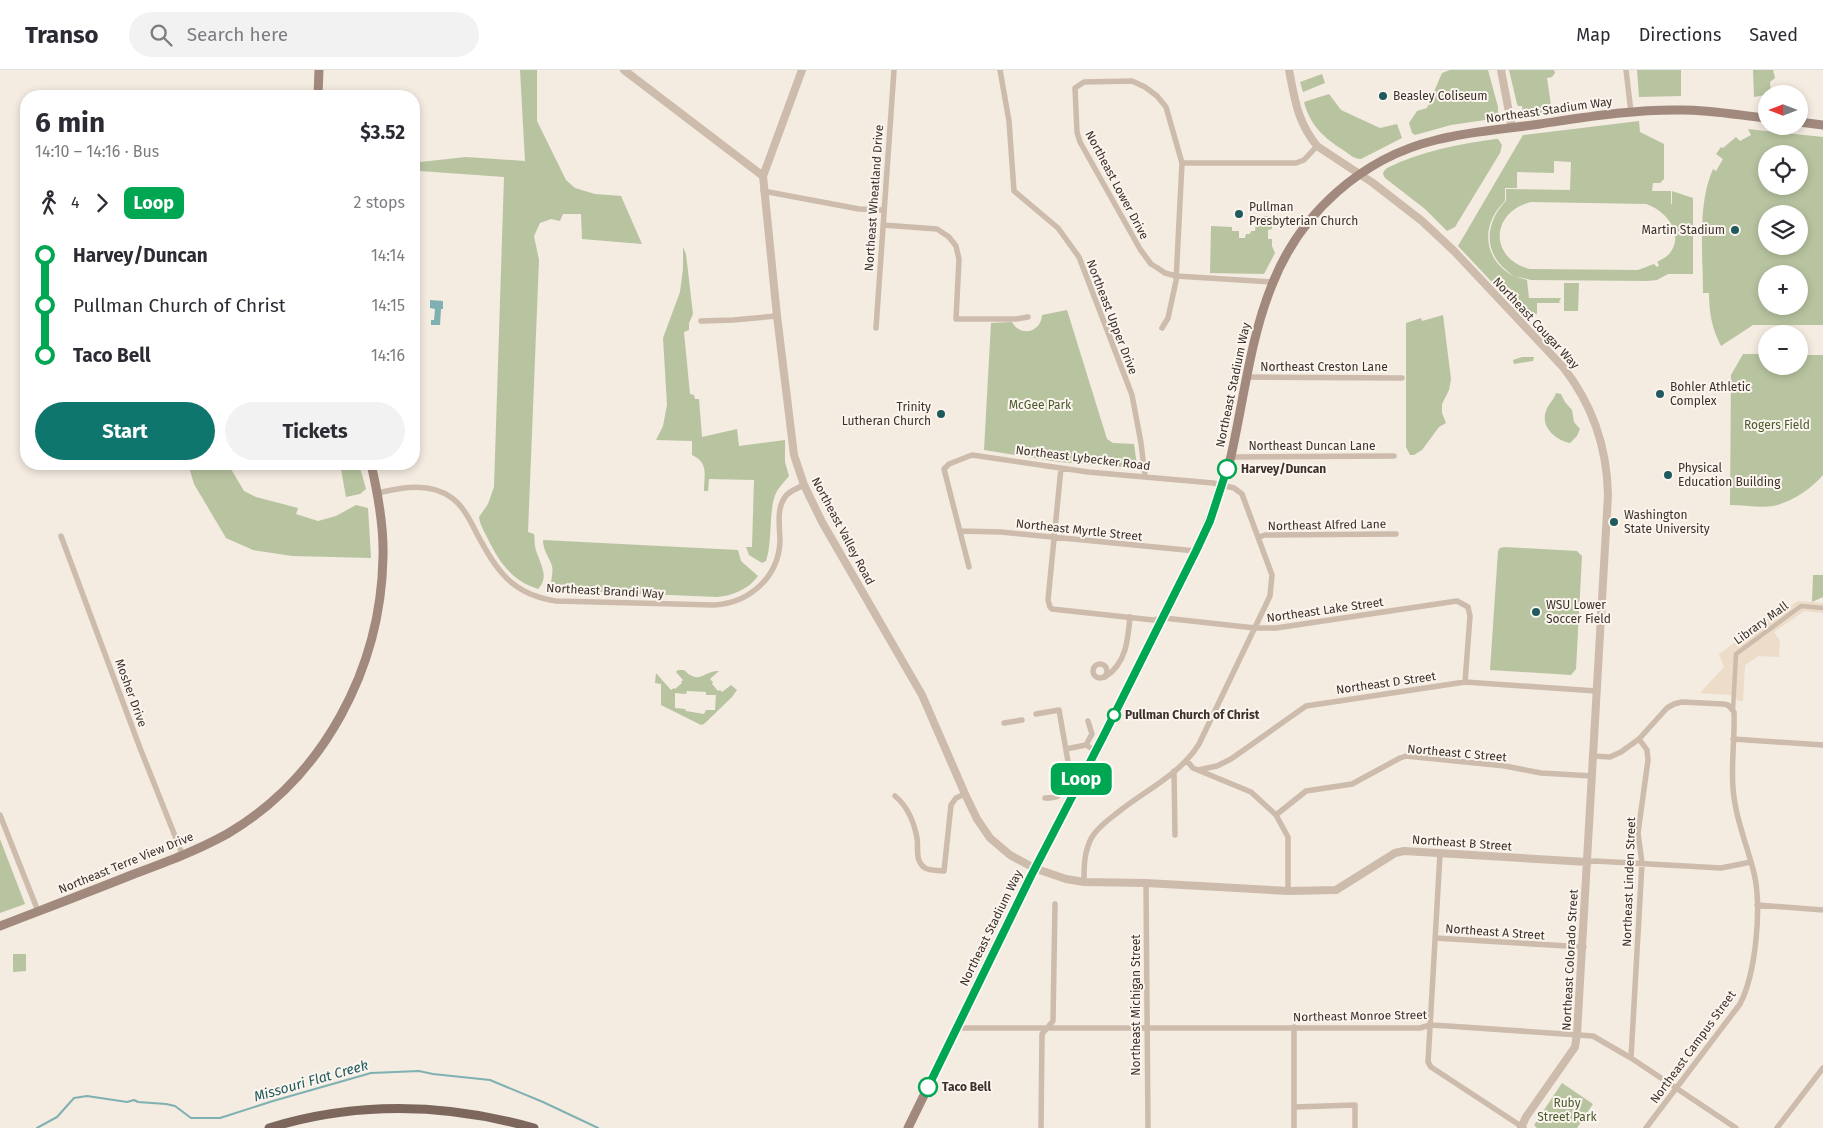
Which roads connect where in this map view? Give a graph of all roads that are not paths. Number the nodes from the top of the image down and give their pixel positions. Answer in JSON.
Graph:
{"nodes":[{"id":1,"x":319,"y":70,"type":"edge"},
{"id":2,"x":624,"y":70,"type":"edge"},
{"id":3,"x":802,"y":70,"type":"edge"},
{"id":4,"x":894,"y":70,"type":"edge"},
{"id":5,"x":1000,"y":70,"type":"edge"},
{"id":6,"x":1289,"y":70,"type":"edge"},
{"id":7,"x":1501,"y":70,"type":"edge"},
{"id":8,"x":1626,"y":70,"type":"edge"},
{"id":9,"x":318,"y":90,"type":"edge"},
{"id":10,"x":1631,"y":112,"type":"junction"},
{"id":11,"x":1758,"y":117,"type":"edge"},
{"id":12,"x":1808,"y":123,"type":"edge"},
{"id":13,"x":1823,"y":125,"type":"edge"},
{"id":14,"x":1512,"y":128,"type":"junction"},
{"id":15,"x":1317,"y":146,"type":"junction"},
{"id":16,"x":1182,"y":164,"type":"junction"},
{"id":17,"x":1360,"y":174,"type":"junction"},
{"id":18,"x":763,"y":176,"type":"junction"},
{"id":19,"x":763,"y":190,"type":"junction"},
{"id":20,"x":883,"y":210,"type":"junction"},
{"id":21,"x":883,"y":225,"type":"junction"},
{"id":22,"x":1176,"y":276,"type":"junction"},
{"id":23,"x":1273,"y":282,"type":"junction"},
{"id":24,"x":777,"y":316,"type":"junction"},
{"id":25,"x":1028,"y":317,"type":"dead end"},
{"id":26,"x":701,"y":321,"type":"dead end"},
{"id":27,"x":876,"y":328,"type":"dead end"},
{"id":28,"x":1162,"y":328,"type":"dead end"},
{"id":29,"x":1247,"y":377,"type":"junction"},
{"id":30,"x":1402,"y":378,"type":"dead end"},
{"id":31,"x":1394,"y":456,"type":"dead end"},
{"id":32,"x":1231,"y":457,"type":"junction"},
{"id":33,"x":1060,"y":468,"type":"junction"},
{"id":34,"x":372,"y":470,"type":"edge"},
{"id":35,"x":1145,"y":476,"type":"junction"},
{"id":36,"x":804,"y":484,"type":"junction"},
{"id":37,"x":1223,"y":485,"type":"junction"},
{"id":38,"x":378,"y":493,"type":"junction"},
{"id":39,"x":960,"y":531,"type":"junction"},
{"id":40,"x":1396,"y":534,"type":"dead end"},
{"id":41,"x":61,"y":536,"type":"dead end"},
{"id":42,"x":1259,"y":536,"type":"junction"},
{"id":43,"x":1054,"y":538,"type":"junction"},
{"id":44,"x":1196,"y":551,"type":"junction"},
{"id":45,"x":969,"y":567,"type":"dead end"},
{"id":46,"x":1823,"y":608,"type":"edge"},
{"id":47,"x":1130,"y":618,"type":"junction"},
{"id":48,"x":1164,"y":618,"type":"junction"},
{"id":49,"x":1256,"y":628,"type":"junction"},
{"id":50,"x":1105,"y":677,"type":"dead end"},
{"id":51,"x":1465,"y":682,"type":"junction"},
{"id":52,"x":1596,"y":691,"type":"junction"},
{"id":53,"x":1733,"y":709,"type":"junction"},
{"id":54,"x":1036,"y":714,"type":"dead end"},
{"id":55,"x":1022,"y":720,"type":"dead end"},
{"id":56,"x":1088,"y":721,"type":"dead end"},
{"id":57,"x":1004,"y":723,"type":"dead end"},
{"id":58,"x":1639,"y":739,"type":"junction"},
{"id":59,"x":1733,"y":739,"type":"junction"},
{"id":60,"x":1823,"y":745,"type":"edge"},
{"id":61,"x":1086,"y":746,"type":"junction"},
{"id":62,"x":1066,"y":749,"type":"junction"},
{"id":63,"x":1096,"y":751,"type":"junction"},
{"id":64,"x":1593,"y":756,"type":"junction"},
{"id":65,"x":1187,"y":761,"type":"junction"},
{"id":66,"x":1198,"y":770,"type":"junction"},
{"id":67,"x":1174,"y":771,"type":"junction"},
{"id":68,"x":1592,"y":776,"type":"junction"},
{"id":69,"x":965,"y":794,"type":"junction"},
{"id":70,"x":895,"y":796,"type":"dead end"},
{"id":71,"x":1045,"y":798,"type":"dead end"},
{"id":72,"x":0,"y":815,"type":"edge"},
{"id":73,"x":1276,"y":815,"type":"junction"},
{"id":74,"x":1175,"y":835,"type":"dead end"},
{"id":75,"x":1440,"y":854,"type":"junction"},
{"id":76,"x":183,"y":856,"type":"junction"},
{"id":77,"x":1587,"y":862,"type":"junction"},
{"id":78,"x":1751,"y":862,"type":"junction"},
{"id":79,"x":1642,"y":863,"type":"junction"},
{"id":80,"x":1034,"y":868,"type":"junction"},
{"id":81,"x":1084,"y":882,"type":"junction"},
{"id":82,"x":1146,"y":883,"type":"junction"},
{"id":83,"x":1288,"y":891,"type":"junction"},
{"id":84,"x":1055,"y":904,"type":"dead end"},
{"id":85,"x":1757,"y":905,"type":"junction"},
{"id":86,"x":1823,"y":910,"type":"edge"},
{"id":87,"x":38,"y":912,"type":"junction"},
{"id":88,"x":0,"y":926,"type":"edge"},
{"id":89,"x":1435,"y":938,"type":"junction"},
{"id":90,"x":1584,"y":947,"type":"junction"},
{"id":91,"x":1430,"y":1026,"type":"junction"},
{"id":92,"x":1294,"y":1027,"type":"junction"},
{"id":93,"x":956,"y":1028,"type":"junction"},
{"id":94,"x":1047,"y":1028,"type":"junction"},
{"id":95,"x":1146,"y":1028,"type":"junction"},
{"id":96,"x":1578,"y":1034,"type":"junction"},
{"id":97,"x":1631,"y":1058,"type":"junction"},
{"id":98,"x":1823,"y":1068,"type":"edge"},
{"id":99,"x":1676,"y":1088,"type":"junction"},
{"id":100,"x":1294,"y":1106,"type":"junction"},
{"id":101,"x":516,"y":1126,"type":"edge"},
{"id":102,"x":1523,"y":1127,"type":"edge"},
{"id":103,"x":268,"y":1128,"type":"edge"},
{"id":104,"x":534,"y":1128,"type":"edge"},
{"id":105,"x":908,"y":1128,"type":"edge"},
{"id":106,"x":1041,"y":1128,"type":"edge"},
{"id":107,"x":1148,"y":1128,"type":"edge"},
{"id":108,"x":1294,"y":1128,"type":"edge"},
{"id":109,"x":1355,"y":1128,"type":"edge"},
{"id":110,"x":1646,"y":1128,"type":"edge"},
{"id":111,"x":1736,"y":1128,"type":"edge"},
{"id":112,"x":1777,"y":1128,"type":"edge"}],
"edges":[{"from":1,"to":9,"type":"main road"},
{"from":2,"to":18,"type":"street"},
{"from":3,"to":18,"type":"street","name":"Northeast Valley Road"},
{"from":4,"to":20,"type":"street","name":"Northeast Wheatland Drive"},
{"from":5,"to":35,"type":"street","name":"Northeast Upper Drive"},
{"from":6,"to":15,"type":"street"},
{"from":7,"to":14,"type":"street"},
{"from":8,"to":10,"type":"street"},
{"from":10,"to":11,"type":"main road","name":"Northeast Stadium Way"},
{"from":10,"to":14,"type":"main road","name":"Northeast Stadium Way"},
{"from":12,"to":13,"type":"main road"},
{"from":14,"to":17,"type":"main road","name":"Northeast Stadium Way"},
{"from":15,"to":16,"type":"street"},
{"from":15,"to":17,"type":"street","name":"Northeast Cougar Way"},
{"from":16,"to":22,"type":"street"},
{"from":16,"to":22,"type":"street","name":"Northeast Lower Drive"},
{"from":17,"to":23,"type":"main road","name":"Northeast Stadium Way"},
{"from":17,"to":52,"type":"street","name":"Northeast Cougar Way"},
{"from":18,"to":19,"type":"street","name":"Northeast Valley Road"},
{"from":19,"to":20,"type":"street"},
{"from":19,"to":24,"type":"street","name":"Northeast Valley Road"},
{"from":20,"to":21,"type":"street","name":"Northeast Wheatland Drive"},
{"from":21,"to":25,"type":"street"},
{"from":21,"to":27,"type":"street","name":"Northeast Wheatland Drive"},
{"from":22,"to":23,"type":"street","name":"Northeast Lower Drive"},
{"from":22,"to":28,"type":"street"},
{"from":23,"to":29,"type":"main road","name":"Northeast Stadium Way"},
{"from":24,"to":26,"type":"street"},
{"from":24,"to":36,"type":"street","name":"Northeast Valley Road"},
{"from":29,"to":30,"type":"street","name":"Northeast Creston Lane"},
{"from":29,"to":32,"type":"main road","name":"Northeast Stadium Way"},
{"from":31,"to":32,"type":"street","name":"Northeast Duncan Lane"},
{"from":32,"to":37,"type":"main road","name":"Northeast Stadium Way"},
{"from":33,"to":35,"type":"street","name":"Northeast Lybecker Road"},
{"from":33,"to":39,"type":"street","name":"Northeast Lybecker Road"},
{"from":33,"to":43,"type":"street"},
{"from":34,"to":38,"type":"main road","name":"Northeast Terre View Drive"},
{"from":35,"to":37,"type":"street","name":"Northeast Lybecker Road"},
{"from":36,"to":38,"type":"street","name":"Northeast Brandi Way"},
{"from":36,"to":69,"type":"street","name":"Northeast Valley Road"},
{"from":37,"to":42,"type":"street"},
{"from":37,"to":44,"type":"main road","name":"Northeast Stadium Way"},
{"from":38,"to":76,"type":"main road","name":"Northeast Terre View Drive"},
{"from":39,"to":43,"type":"street","name":"Northeast Myrtle Street"},
{"from":39,"to":45,"type":"street"},
{"from":40,"to":42,"type":"street","name":"Northeast Alfred Lane"},
{"from":41,"to":76,"type":"street","name":"Mosher Drive"},
{"from":42,"to":49,"type":"street"},
{"from":43,"to":44,"type":"street","name":"Northeast Myrtle Street"},
{"from":43,"to":47,"type":"street","name":"Northeast Lake Street"},
{"from":44,"to":48,"type":"main road","name":"Northeast Stadium Way"},
{"from":46,"to":53,"type":"street","name":"Library Mall"},
{"from":47,"to":48,"type":"street","name":"Northeast Lake Street"},
{"from":47,"to":50,"type":"street"},
{"from":48,"to":49,"type":"street","name":"Northeast Lake Street"},
{"from":48,"to":63,"type":"main road","name":"Northeast Stadium Way"},
{"from":49,"to":51,"type":"street","name":"Northeast Lake Street"},
{"from":49,"to":65,"type":"street"},
{"from":51,"to":52,"type":"street","name":"Northeast D Street"},
{"from":51,"to":66,"type":"street","name":"Northeast D Street"},
{"from":52,"to":64,"type":"street","name":"Northeast Cougar Way"},
{"from":53,"to":58,"type":"street"},
{"from":53,"to":59,"type":"street","name":"Northeast Campus Street"},
{"from":54,"to":62,"type":"street"},
{"from":55,"to":57,"type":"street"},
{"from":56,"to":61,"type":"street"},
{"from":58,"to":64,"type":"street"},
{"from":58,"to":79,"type":"street","name":"Northeast Linden Street"},
{"from":59,"to":60,"type":"street"},
{"from":59,"to":78,"type":"street","name":"Northeast Campus Street"},
{"from":61,"to":62,"type":"street"},
{"from":61,"to":63,"type":"street"},
{"from":62,"to":71,"type":"street"},
{"from":63,"to":80,"type":"main road","name":"Northeast Stadium Way"},
{"from":64,"to":68,"type":"street","name":"Northeast Cougar Way"},
{"from":65,"to":66,"type":"street"},
{"from":65,"to":67,"type":"street"},
{"from":66,"to":73,"type":"street"},
{"from":67,"to":74,"type":"street"},
{"from":67,"to":81,"type":"street"},
{"from":68,"to":73,"type":"street","name":"Northeast C Street"},
{"from":68,"to":77,"type":"street","name":"Northeast Colorado Street"},
{"from":69,"to":70,"type":"street"},
{"from":69,"to":80,"type":"street","name":"Northeast Valley Road"},
{"from":72,"to":87,"type":"street"},
{"from":73,"to":83,"type":"street"},
{"from":75,"to":77,"type":"street","name":"Northeast B Street"},
{"from":75,"to":83,"type":"street","name":"Northeast B Street"},
{"from":75,"to":89,"type":"street"},
{"from":76,"to":87,"type":"main road","name":"Northeast Terre View Drive"},
{"from":77,"to":79,"type":"street","name":"Northeast B Street"},
{"from":77,"to":90,"type":"street","name":"Northeast Colorado Street"},
{"from":78,"to":79,"type":"street","name":"Northeast B Street"},
{"from":78,"to":85,"type":"street","name":"Northeast Campus Street"},
{"from":79,"to":97,"type":"street","name":"Northeast Linden Street"},
{"from":80,"to":81,"type":"street","name":"Northeast B Street"},
{"from":80,"to":93,"type":"main road","name":"Northeast Stadium Way"},
{"from":81,"to":82,"type":"street","name":"Northeast B Street"},
{"from":82,"to":83,"type":"street","name":"Northeast B Street"},
{"from":82,"to":95,"type":"street","name":"Northeast Michigan Street"},
{"from":84,"to":94,"type":"street"},
{"from":85,"to":86,"type":"street"},
{"from":85,"to":99,"type":"street","name":"Northeast Campus Street"},
{"from":87,"to":88,"type":"main road","name":"Northeast Terre View Drive"},
{"from":89,"to":90,"type":"street","name":"Northeast A Street"},
{"from":89,"to":91,"type":"street"},
{"from":90,"to":96,"type":"street","name":"Northeast Colorado Street"},
{"from":91,"to":92,"type":"street","name":"Northeast Monroe Street"},
{"from":91,"to":96,"type":"street","name":"Northeast Monroe Street"},
{"from":91,"to":102,"type":"street"},
{"from":92,"to":95,"type":"street","name":"Northeast Monroe Street"},
{"from":92,"to":100,"type":"street"},
{"from":93,"to":94,"type":"street","name":"Northeast Monroe Street"},
{"from":93,"to":105,"type":"main road","name":"Northeast Stadium Way"},
{"from":94,"to":95,"type":"street","name":"Northeast Monroe Street"},
{"from":94,"to":106,"type":"street"},
{"from":95,"to":107,"type":"street","name":"Northeast Michigan Street"},
{"from":96,"to":97,"type":"street","name":"Northeast Monroe Street"},
{"from":96,"to":102,"type":"street","name":"Northeast Colorado Street"},
{"from":97,"to":99,"type":"street","name":"Northeast Monroe Street"},
{"from":98,"to":112,"type":"street"},
{"from":99,"to":110,"type":"street","name":"Northeast Campus Street"},
{"from":99,"to":111,"type":"street","name":"Northeast Monroe Street"},
{"from":100,"to":108,"type":"street"},
{"from":100,"to":109,"type":"street"},
{"from":101,"to":103,"type":"main road"},
{"from":101,"to":104,"type":"main road"}]}
